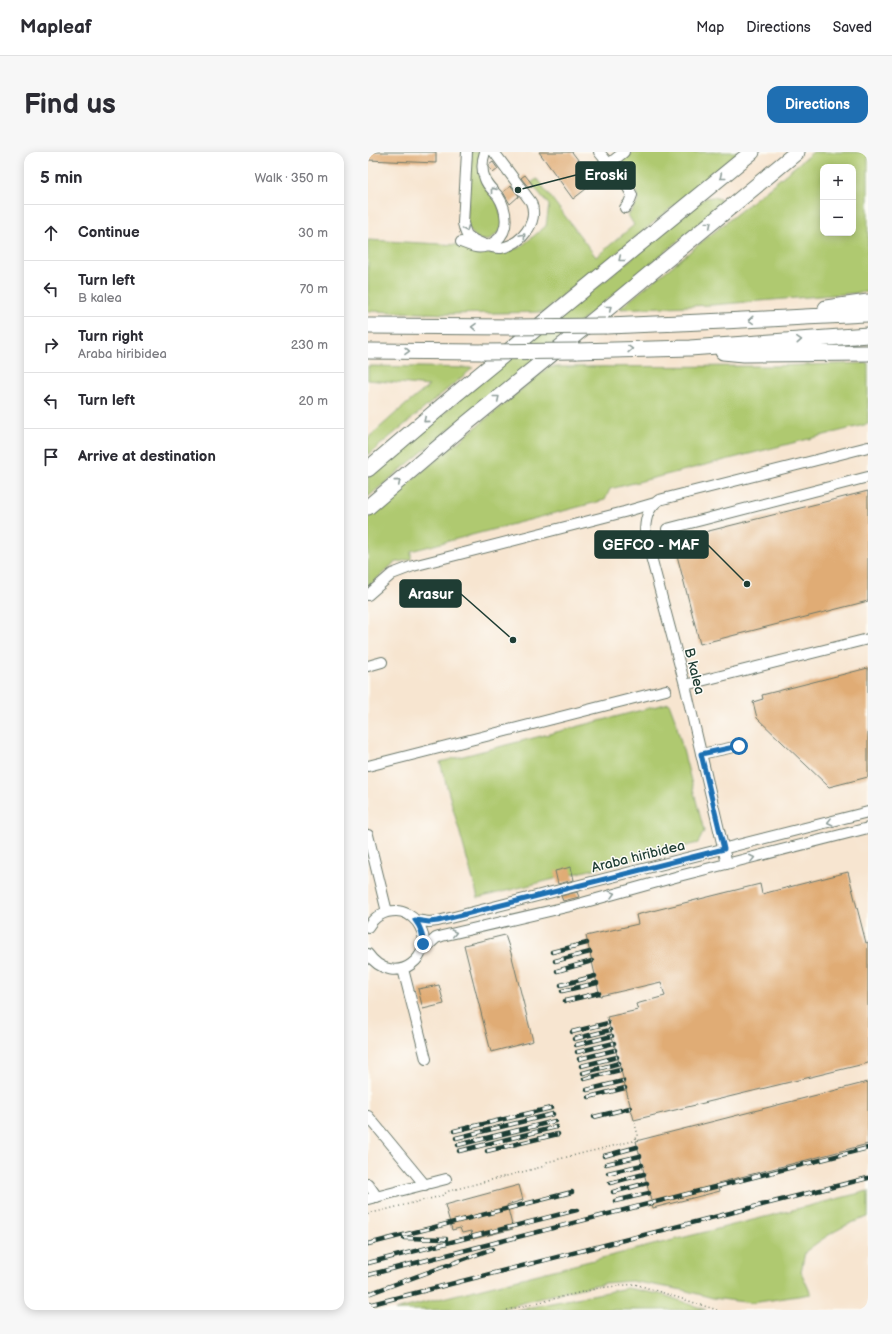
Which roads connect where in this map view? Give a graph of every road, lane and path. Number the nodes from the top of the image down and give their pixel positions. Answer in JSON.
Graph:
{"nodes":[{"id":1,"x":468,"y":152,"type":"edge"},
{"id":2,"x":485,"y":152,"type":"edge"},
{"id":3,"x":494,"y":152,"type":"edge"},
{"id":4,"x":599,"y":152,"type":"edge"},
{"id":5,"x":624,"y":152,"type":"edge"},
{"id":6,"x":752,"y":152,"type":"edge"},
{"id":7,"x":797,"y":152,"type":"edge"},
{"id":8,"x":609,"y":164,"type":"junction"},
{"id":9,"x":625,"y":208,"type":"dead end"},
{"id":10,"x":461,"y":242,"type":"dead end"},
{"id":11,"x":488,"y":246,"type":"junction"},
{"id":12,"x":868,"y":302,"type":"edge"},
{"id":13,"x":868,"y":314,"type":"edge"},
{"id":14,"x":790,"y":317,"type":"junction"},
{"id":15,"x":368,"y":326,"type":"edge"},
{"id":16,"x":868,"y":335,"type":"edge"},
{"id":17,"x":690,"y":348,"type":"junction"},
{"id":18,"x":368,"y":351,"type":"edge"},
{"id":19,"x":868,"y":353,"type":"edge"},
{"id":20,"x":868,"y":447,"type":"edge"},
{"id":21,"x":368,"y":469,"type":"edge"},
{"id":22,"x":868,"y":477,"type":"edge"},
{"id":23,"x":655,"y":503,"type":"junction"},
{"id":24,"x":368,"y":507,"type":"edge"},
{"id":25,"x":667,"y":529,"type":"dead end"},
{"id":26,"x":368,"y":595,"type":"edge"},
{"id":27,"x":868,"y":639,"type":"edge"},
{"id":28,"x":382,"y":662,"type":"dead end"},
{"id":29,"x":368,"y":666,"type":"edge"},
{"id":30,"x":685,"y":686,"type":"junction"},
{"id":31,"x":666,"y":690,"type":"dead end"},
{"id":32,"x":739,"y":746,"type":"dead end"},
{"id":33,"x":701,"y":754,"type":"junction"},
{"id":34,"x":368,"y":766,"type":"edge"},
{"id":35,"x":868,"y":812,"type":"edge"},
{"id":36,"x":868,"y":828,"type":"edge"},
{"id":37,"x":368,"y":835,"type":"edge"},
{"id":38,"x":724,"y":849,"type":"junction"},
{"id":39,"x":727,"y":864,"type":"junction"},
{"id":40,"x":387,"y":912,"type":"junction"},
{"id":41,"x":415,"y":920,"type":"junction"},
{"id":42,"x":368,"y":927,"type":"edge"},
{"id":43,"x":421,"y":952,"type":"junction"},
{"id":44,"x":370,"y":958,"type":"edge"},
{"id":45,"x":403,"y":968,"type":"junction"},
{"id":46,"x":426,"y":1059,"type":"dead end"},
{"id":47,"x":368,"y":1116,"type":"edge"},
{"id":48,"x":634,"y":1121,"type":"dead end"},
{"id":49,"x":446,"y":1179,"type":"dead end"},
{"id":50,"x":368,"y":1184,"type":"edge"},
{"id":51,"x":424,"y":1185,"type":"junction"},
{"id":52,"x":373,"y":1198,"type":"edge"},
{"id":53,"x":368,"y":1214,"type":"edge"},
{"id":54,"x":507,"y":1310,"type":"edge"},
{"id":55,"x":717,"y":1310,"type":"edge"}],
"edges":[{"from":1,"to":11,"type":"street","one_way":true},
{"from":11,"to":2,"type":"street","one_way":true},
{"from":11,"to":3,"type":"street","one_way":true},
{"from":4,"to":8,"type":"street"},
{"from":5,"to":8,"type":"street"},
{"from":6,"to":21,"type":"highway","one_way":true},
{"from":24,"to":7,"type":"highway","one_way":true},
{"from":8,"to":9,"type":"street"},
{"from":10,"to":11,"type":"street"},
{"from":12,"to":14,"type":"highway"},
{"from":13,"to":14,"type":"highway"},
{"from":14,"to":15,"type":"highway","one_way":true,"bridge":true},
{"from":17,"to":16,"type":"highway","one_way":true},
{"from":18,"to":17,"type":"highway","one_way":true,"bridge":true},
{"from":17,"to":19,"type":"highway"},
{"from":20,"to":23,"type":"street"},
{"from":22,"to":25,"type":"street"},
{"from":23,"to":26,"type":"street"},
{"from":23,"to":30,"type":"street","name":"B kalea"},
{"from":27,"to":30,"type":"street"},
{"from":28,"to":29,"type":"street"},
{"from":30,"to":33,"type":"street","name":"B kalea"},
{"from":31,"to":34,"type":"street"},
{"from":32,"to":33,"type":"street"},
{"from":33,"to":38,"type":"street","name":"B kalea"},
{"from":35,"to":38,"type":"street","name":"Araba hiribidea","one_way":true},
{"from":39,"to":36,"type":"street","name":"Araba hiribidea","one_way":true},
{"from":37,"to":40,"type":"street"},
{"from":38,"to":39,"type":"street","name":"B kalea"},
{"from":38,"to":41,"type":"street","name":"Araba hiribidea"},
{"from":43,"to":39,"type":"street","name":"Araba hiribidea","one_way":true},
{"from":40,"to":41,"type":"street"},
{"from":40,"to":42,"type":"street"},
{"from":41,"to":43,"type":"street"},
{"from":43,"to":45,"type":"street","name":"Araba hiribidea"},
{"from":44,"to":45,"type":"street"},
{"from":45,"to":46,"type":"street"},
{"from":47,"to":51,"type":"street"},
{"from":48,"to":53,"type":"path"},
{"from":49,"to":51,"type":"street"},
{"from":50,"to":52,"type":"street"},
{"from":51,"to":52,"type":"street"},
{"from":54,"to":55,"type":"path"}]}
